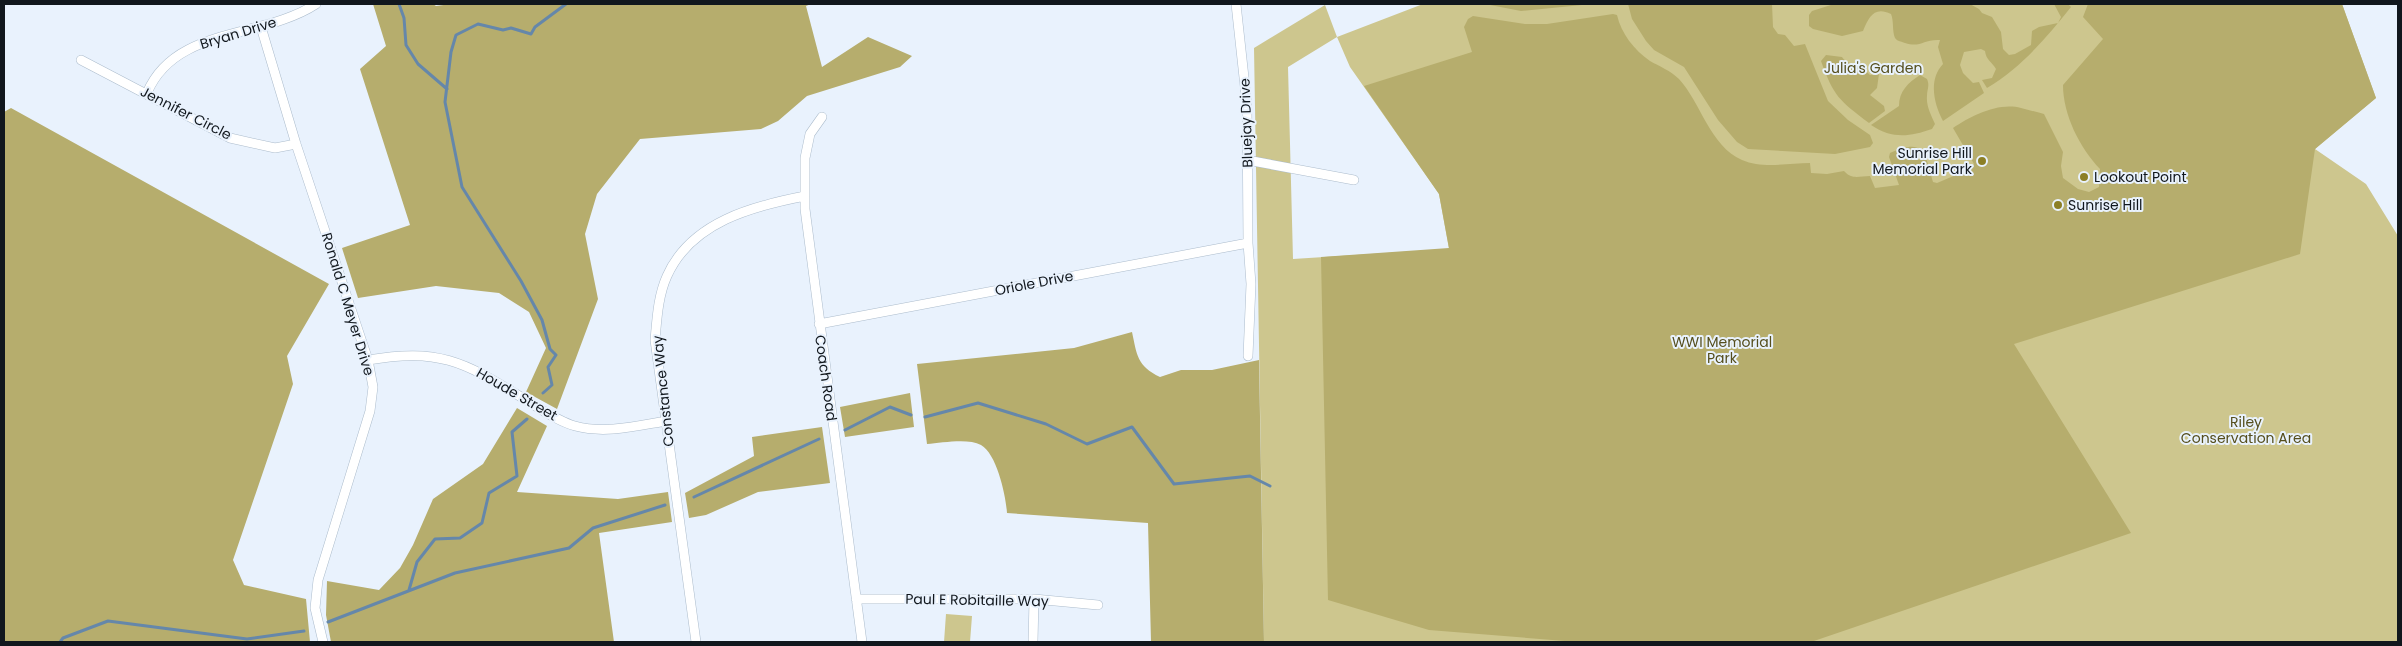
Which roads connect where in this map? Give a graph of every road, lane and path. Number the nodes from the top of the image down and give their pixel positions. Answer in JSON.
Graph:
{"nodes":[{"id":1,"x":316,"y":4,"type":"edge"},
{"id":2,"x":1236,"y":4,"type":"edge"},
{"id":3,"x":262,"y":27,"type":"junction"},
{"id":4,"x":81,"y":60,"type":"dead end"},
{"id":5,"x":147,"y":93,"type":"junction"},
{"id":6,"x":822,"y":117,"type":"dead end"},
{"id":7,"x":296,"y":144,"type":"junction"},
{"id":8,"x":1248,"y":160,"type":"junction"},
{"id":9,"x":1354,"y":180,"type":"dead end"},
{"id":10,"x":805,"y":196,"type":"junction"},
{"id":11,"x":1248,"y":243,"type":"junction"},
{"id":12,"x":819,"y":324,"type":"junction"},
{"id":13,"x":1248,"y":356,"type":"dead end"},
{"id":14,"x":368,"y":360,"type":"junction"},
{"id":15,"x":666,"y":421,"type":"junction"},
{"id":16,"x":856,"y":599,"type":"junction"},
{"id":17,"x":1034,"y":599,"type":"junction"},
{"id":18,"x":1098,"y":605,"type":"dead end"},
{"id":19,"x":323,"y":642,"type":"edge"},
{"id":20,"x":696,"y":642,"type":"edge"},
{"id":21,"x":862,"y":642,"type":"edge"},
{"id":22,"x":1033,"y":642,"type":"edge"}],
"edges":[{"from":1,"to":3,"type":"street","name":"Bryan Drive"},
{"from":2,"to":8,"type":"street","name":"Bluejay Drive"},
{"from":3,"to":5,"type":"street","name":"Bryan Drive"},
{"from":3,"to":7,"type":"street","name":"Ronald C Meyer Drive"},
{"from":4,"to":5,"type":"street","name":"Jennifer Circle"},
{"from":5,"to":7,"type":"street","name":"Jennifer Circle"},
{"from":6,"to":10,"type":"street","name":"Coach Road"},
{"from":7,"to":14,"type":"street","name":"Ronald C Meyer Drive"},
{"from":8,"to":9,"type":"street"},
{"from":8,"to":11,"type":"street","name":"Bluejay Drive"},
{"from":10,"to":12,"type":"street","name":"Coach Road"},
{"from":10,"to":15,"type":"street","name":"Constance Way"},
{"from":11,"to":12,"type":"street","name":"Oriole Drive"},
{"from":11,"to":13,"type":"street","name":"Bluejay Drive"},
{"from":12,"to":16,"type":"street","name":"Coach Road"},
{"from":14,"to":15,"type":"street","name":"Houde Street"},
{"from":14,"to":19,"type":"street","name":"Ronald C Meyer Drive"},
{"from":15,"to":20,"type":"street","name":"Constance Way"},
{"from":16,"to":17,"type":"street","name":"Paul E Robitaille Way"},
{"from":16,"to":21,"type":"street","name":"Coach Road"},
{"from":17,"to":18,"type":"street","name":"Paul E Robitaille Way"},
{"from":17,"to":22,"type":"street"}]}
